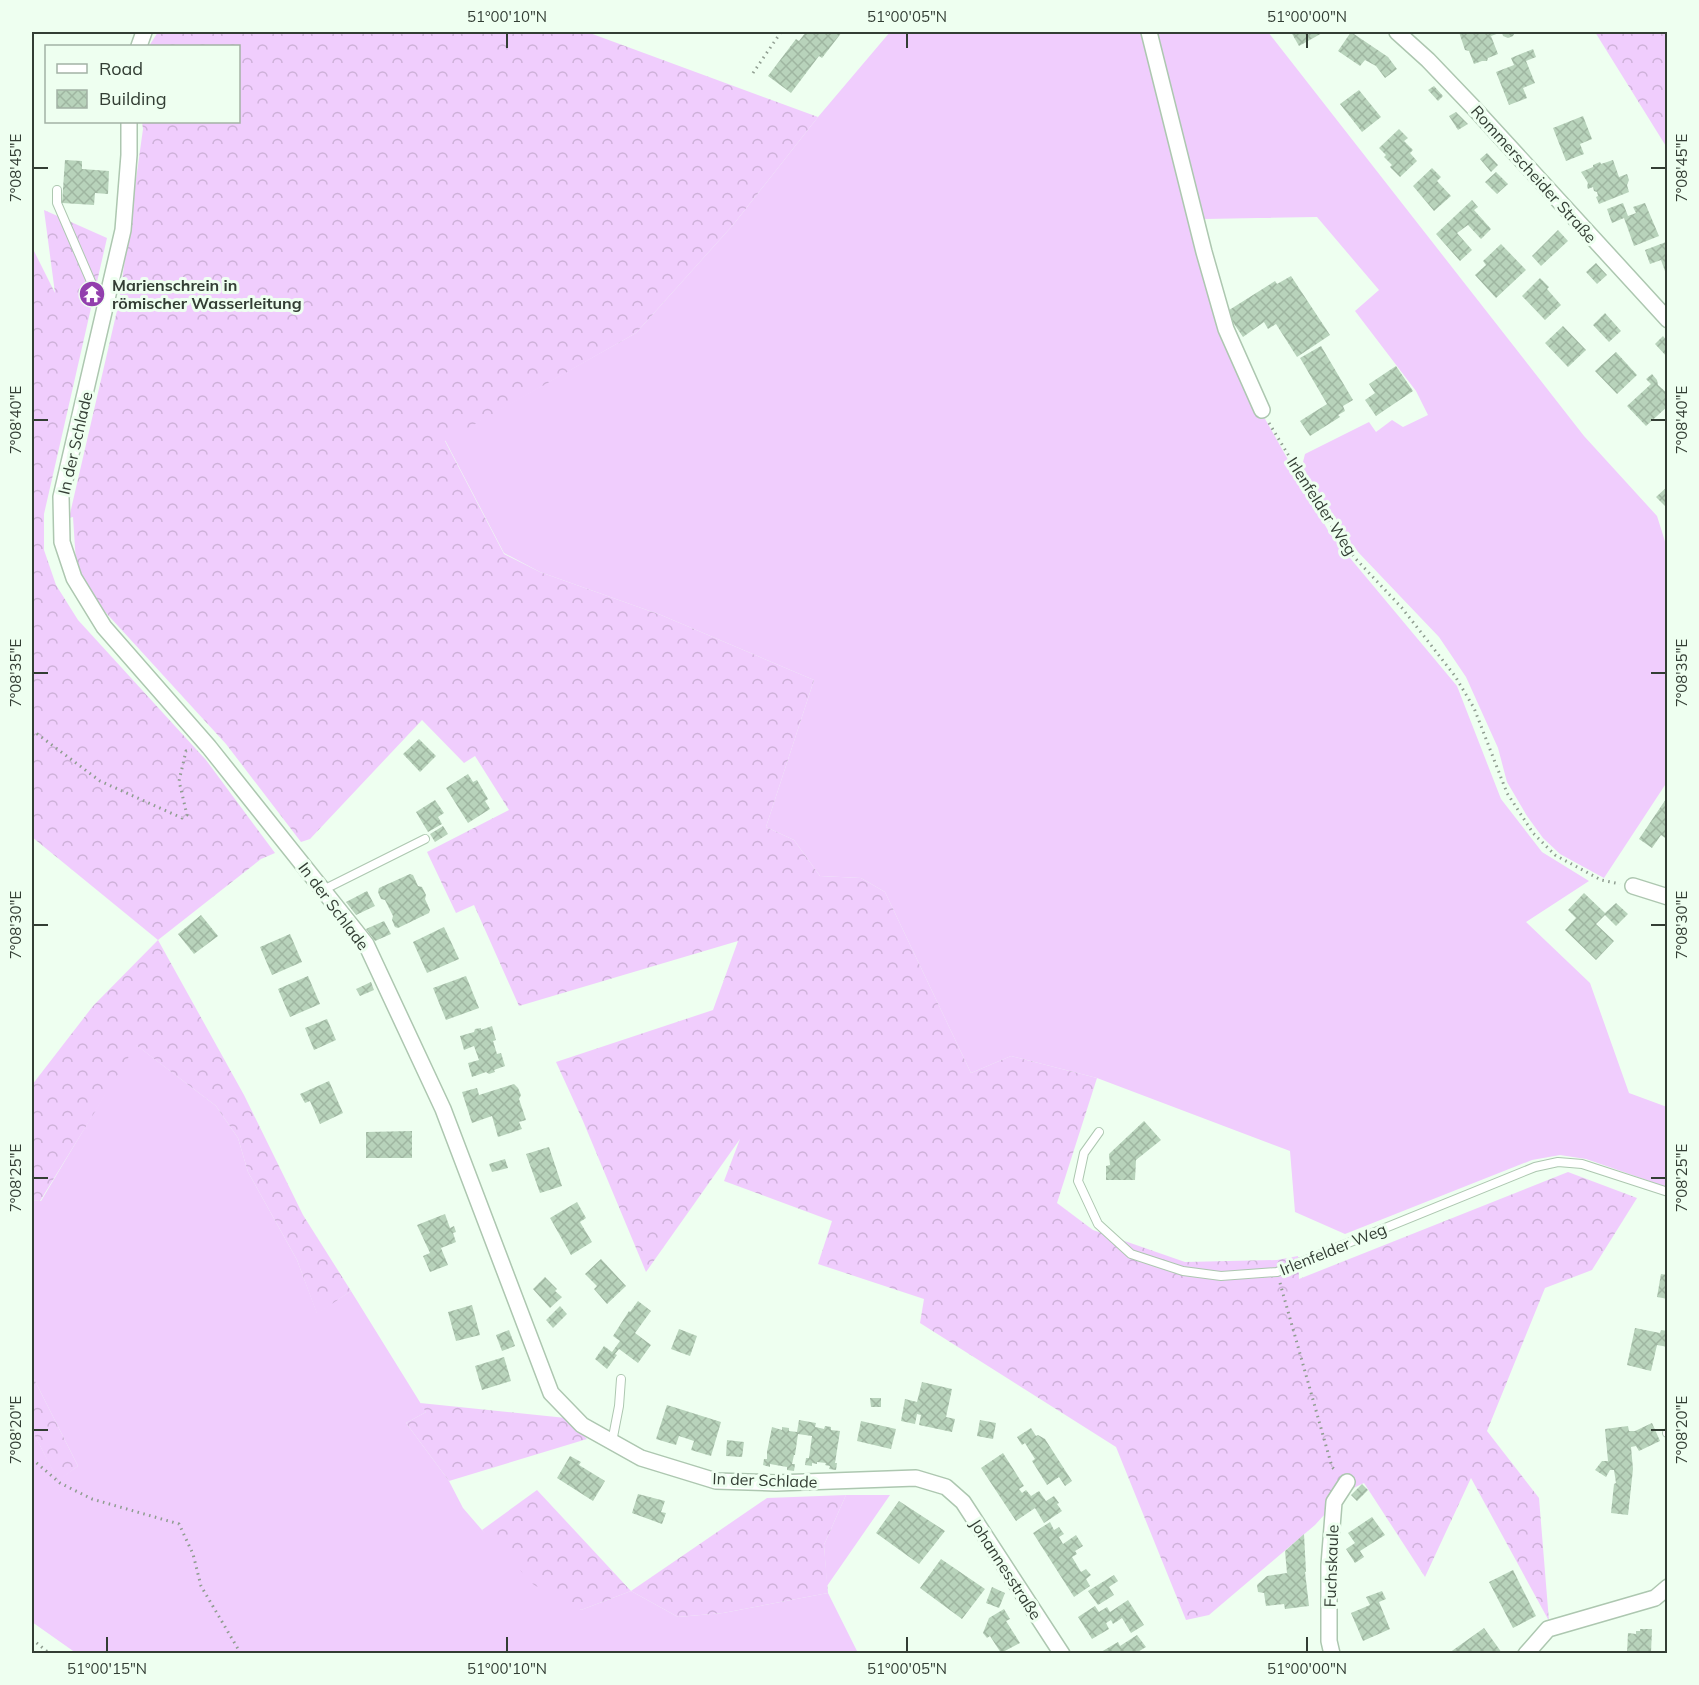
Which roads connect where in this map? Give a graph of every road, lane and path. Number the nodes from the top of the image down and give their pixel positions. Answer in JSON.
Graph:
{"nodes":[{"id":1,"x":781,"y":32,"type":"edge"},
{"id":2,"x":1149,"y":32,"type":"edge"},
{"id":3,"x":1397,"y":32,"type":"edge"},
{"id":4,"x":753,"y":73,"type":"dead end"},
{"id":5,"x":129,"y":123,"type":"edge"},
{"id":6,"x":57,"y":190,"type":"dead end"},
{"id":7,"x":104,"y":311,"type":"junction"},
{"id":8,"x":1668,"y":320,"type":"edge"},
{"id":9,"x":1262,"y":410,"type":"joint"},
{"id":10,"x":32,"y":730,"type":"edge"},
{"id":11,"x":209,"y":747,"type":"junction"},
{"id":12,"x":425,"y":839,"type":"dead end"},
{"id":13,"x":1633,"y":886,"type":"joint"},
{"id":14,"x":323,"y":890,"type":"junction"},
{"id":15,"x":1668,"y":897,"type":"edge"},
{"id":16,"x":1099,"y":1132,"type":"dead end"},
{"id":17,"x":1668,"y":1192,"type":"edge"},
{"id":18,"x":1276,"y":1272,"type":"junction"},
{"id":19,"x":621,"y":1379,"type":"dead end"},
{"id":20,"x":612,"y":1442,"type":"junction"},
{"id":21,"x":32,"y":1459,"type":"edge"},
{"id":22,"x":1347,"y":1482,"type":"joint"},
{"id":23,"x":946,"y":1487,"type":"joint"},
{"id":24,"x":1668,"y":1587,"type":"edge"},
{"id":25,"x":32,"y":1640,"type":"edge"},
{"id":26,"x":50,"y":1653,"type":"edge"},
{"id":27,"x":241,"y":1653,"type":"edge"},
{"id":28,"x":1062,"y":1653,"type":"edge"},
{"id":29,"x":1332,"y":1653,"type":"edge"},
{"id":30,"x":1526,"y":1653,"type":"edge"}],
"edges":[{"from":1,"to":4,"type":"path"},
{"from":2,"to":9,"type":"street"},
{"from":3,"to":8,"type":"street","name":"Rommerscheider Straße"},
{"from":5,"to":7,"type":"street","name":"In der Schlade"},
{"from":6,"to":7,"type":"lane"},
{"from":7,"to":11,"type":"street","name":"In der Schlade"},
{"from":9,"to":13,"type":"path","name":"Irlenfelder Weg"},
{"from":10,"to":11,"type":"path"},
{"from":11,"to":14,"type":"street","name":"In der Schlade"},
{"from":12,"to":14,"type":"lane"},
{"from":13,"to":15,"type":"street"},
{"from":14,"to":20,"type":"street","name":"In der Schlade"},
{"from":16,"to":18,"type":"lane","name":"Irlenfelder Weg"},
{"from":17,"to":18,"type":"lane","name":"Irlenfelder Weg"},
{"from":18,"to":22,"type":"path"},
{"from":19,"to":20,"type":"lane"},
{"from":20,"to":23,"type":"street","name":"In der Schlade"},
{"from":21,"to":27,"type":"path"},
{"from":22,"to":29,"type":"street","name":"Fuchskaule"},
{"from":23,"to":28,"type":"street","name":"Johannesstraße"},
{"from":24,"to":30,"type":"street"},
{"from":25,"to":26,"type":"path"}]}
